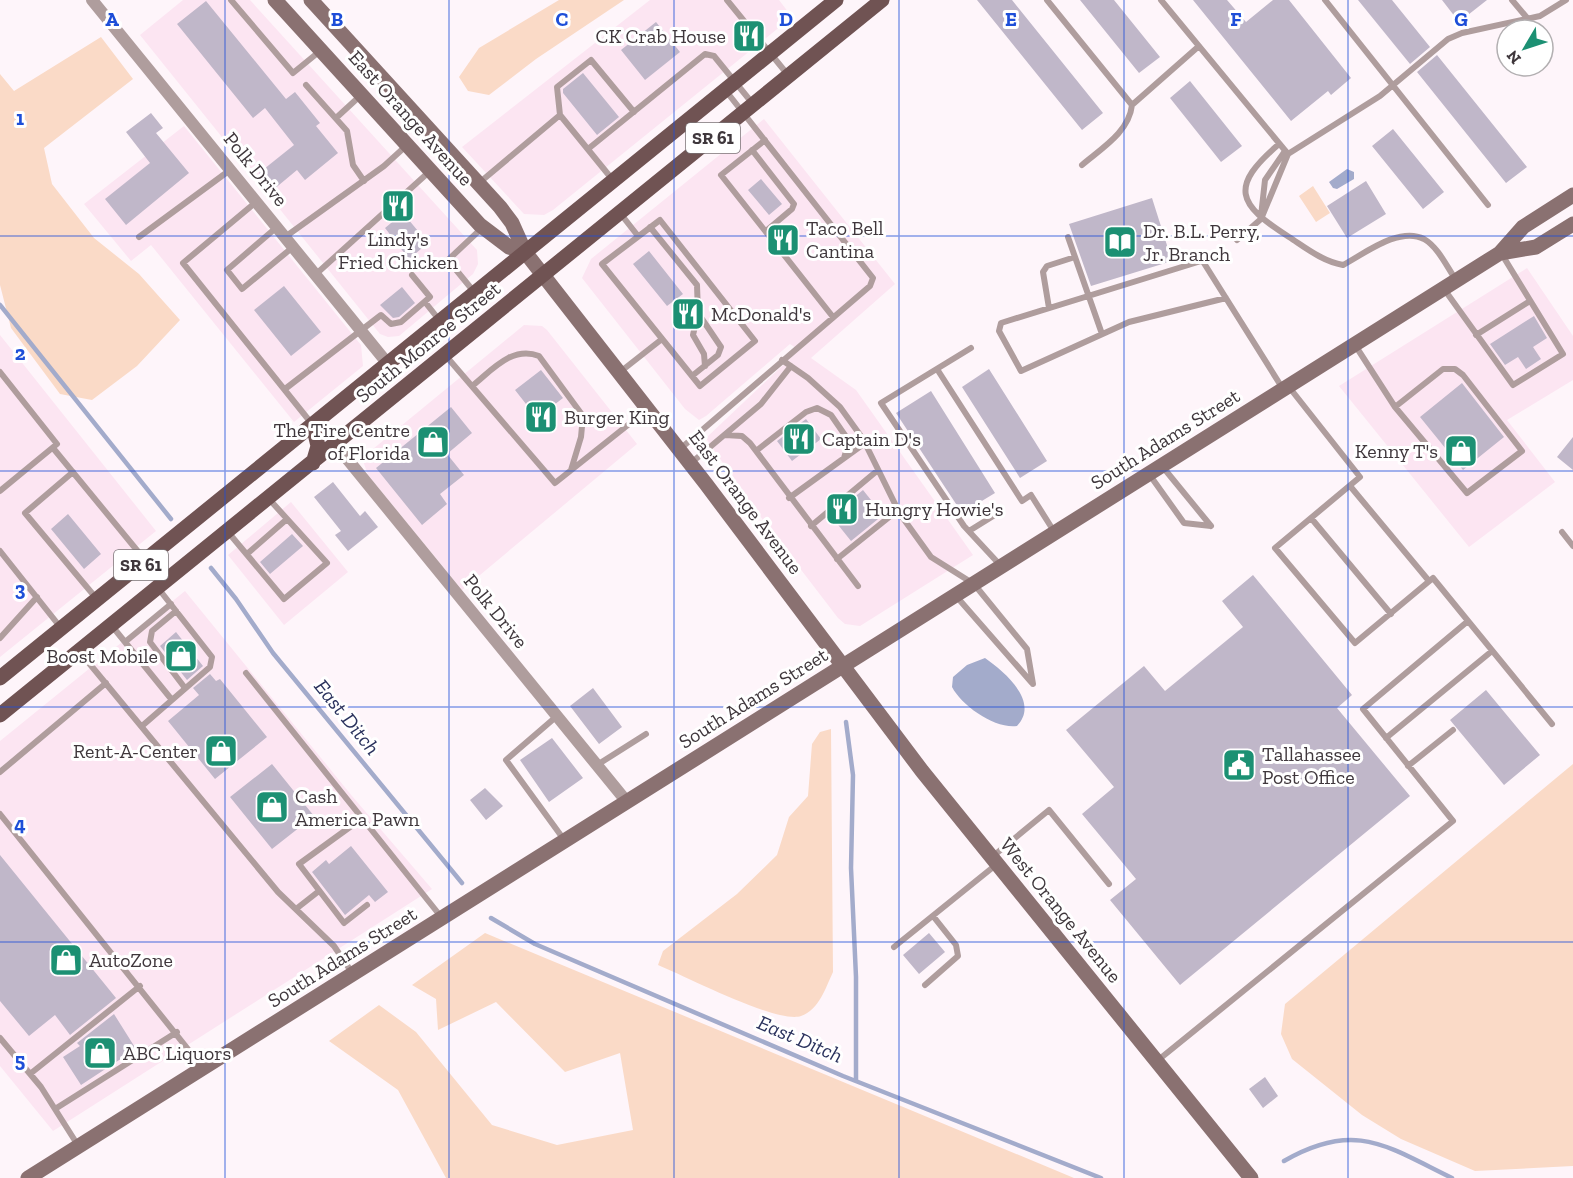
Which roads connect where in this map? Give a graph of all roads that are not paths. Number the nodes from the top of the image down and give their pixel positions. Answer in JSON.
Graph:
{"nodes":[{"id":1,"x":92,"y":0,"type":"edge"},
{"id":2,"x":231,"y":0,"type":"edge"},
{"id":3,"x":275,"y":0,"type":"edge"},
{"id":4,"x":311,"y":0,"type":"edge"},
{"id":5,"x":727,"y":0,"type":"edge"},
{"id":6,"x":836,"y":0,"type":"edge"},
{"id":7,"x":882,"y":0,"type":"edge"},
{"id":8,"x":1047,"y":0,"type":"edge"},
{"id":9,"x":1161,"y":0,"type":"edge"},
{"id":10,"x":1325,"y":0,"type":"edge"},
{"id":11,"x":1512,"y":0,"type":"edge"},
{"id":12,"x":1566,"y":0,"type":"edge"},
{"id":13,"x":1527,"y":18,"type":"edge"},
{"id":14,"x":1532,"y":18,"type":"edge"},
{"id":15,"x":1495,"y":26,"type":"edge"},
{"id":16,"x":1199,"y":46,"type":"junction"},
{"id":17,"x":321,"y":50,"type":"junction"},
{"id":18,"x":770,"y":54,"type":"junction"},
{"id":19,"x":788,"y":76,"type":"junction"},
{"id":20,"x":306,"y":85,"type":"dead end"},
{"id":21,"x":730,"y":86,"type":"junction"},
{"id":22,"x":1394,"y":86,"type":"junction"},
{"id":23,"x":362,"y":95,"type":"junction"},
{"id":24,"x":1132,"y":105,"type":"junction"},
{"id":25,"x":748,"y":109,"type":"junction"},
{"id":26,"x":634,"y":112,"type":"junction"},
{"id":27,"x":560,"y":115,"type":"junction"},
{"id":28,"x":336,"y":118,"type":"junction"},
{"id":29,"x":765,"y":140,"type":"junction"},
{"id":30,"x":1279,"y":144,"type":"junction"},
{"id":31,"x":407,"y":145,"type":"junction"},
{"id":32,"x":588,"y":149,"type":"junction"},
{"id":33,"x":752,"y":150,"type":"junction"},
{"id":34,"x":1286,"y":153,"type":"junction"},
{"id":35,"x":1082,"y":165,"type":"dead end"},
{"id":36,"x":230,"y":169,"type":"junction"},
{"id":37,"x":431,"y":171,"type":"junction"},
{"id":38,"x":614,"y":180,"type":"junction"},
{"id":39,"x":364,"y":181,"type":"junction"},
{"id":40,"x":478,"y":183,"type":"junction"},
{"id":41,"x":1573,"y":195,"type":"edge"},
{"id":42,"x":256,"y":201,"type":"junction"},
{"id":43,"x":1488,"y":205,"type":"dead end"},
{"id":44,"x":620,"y":213,"type":"junction"},
{"id":45,"x":1261,"y":219,"type":"junction"},
{"id":46,"x":1573,"y":224,"type":"edge"},
{"id":47,"x":650,"y":227,"type":"junction"},
{"id":48,"x":483,"y":228,"type":"junction"},
{"id":49,"x":766,"y":231,"type":"junction"},
{"id":50,"x":140,"y":237,"type":"dead end"},
{"id":51,"x":285,"y":237,"type":"junction"},
{"id":52,"x":638,"y":237,"type":"junction"},
{"id":53,"x":1068,"y":237,"type":"dead end"},
{"id":54,"x":1237,"y":240,"type":"dead end"},
{"id":55,"x":525,"y":252,"type":"junction"},
{"id":56,"x":1500,"y":253,"type":"junction"},
{"id":57,"x":1214,"y":256,"type":"dead end"},
{"id":58,"x":1075,"y":257,"type":"junction"},
{"id":59,"x":1202,"y":260,"type":"junction"},
{"id":60,"x":315,"y":275,"type":"junction"},
{"id":61,"x":412,"y":275,"type":"dead end"},
{"id":62,"x":544,"y":276,"type":"junction"},
{"id":63,"x":1450,"y":284,"type":"junction"},
{"id":64,"x":475,"y":293,"type":"junction"},
{"id":65,"x":1089,"y":296,"type":"junction"},
{"id":66,"x":1226,"y":298,"type":"junction"},
{"id":67,"x":1530,"y":301,"type":"junction"},
{"id":68,"x":425,"y":302,"type":"junction"},
{"id":69,"x":1049,"y":308,"type":"junction"},
{"id":70,"x":698,"y":313,"type":"junction"},
{"id":71,"x":833,"y":317,"type":"junction"},
{"id":72,"x":441,"y":321,"type":"junction"},
{"id":73,"x":361,"y":330,"type":"junction"},
{"id":74,"x":1102,"y":334,"type":"junction"},
{"id":75,"x":1476,"y":335,"type":"junction"},
{"id":76,"x":662,"y":339,"type":"junction"},
{"id":77,"x":1354,"y":344,"type":"junction"},
{"id":78,"x":971,"y":348,"type":"dead end"},
{"id":79,"x":445,"y":355,"type":"junction"},
{"id":80,"x":782,"y":360,"type":"junction"},
{"id":81,"x":388,"y":364,"type":"junction"},
{"id":82,"x":705,"y":366,"type":"junction"},
{"id":83,"x":791,"y":366,"type":"junction"},
{"id":84,"x":937,"y":369,"type":"junction"},
{"id":85,"x":0,"y":372,"type":"edge"},
{"id":86,"x":620,"y":372,"type":"junction"},
{"id":87,"x":692,"y":376,"type":"junction"},
{"id":88,"x":472,"y":386,"type":"junction"},
{"id":89,"x":1286,"y":387,"type":"junction"},
{"id":90,"x":285,"y":389,"type":"junction"},
{"id":91,"x":1395,"y":407,"type":"junction"},
{"id":92,"x":648,"y":409,"type":"junction"},
{"id":93,"x":313,"y":425,"type":"junction"},
{"id":94,"x":725,"y":435,"type":"junction"},
{"id":95,"x":865,"y":443,"type":"junction"},
{"id":96,"x":335,"y":444,"type":"junction"},
{"id":97,"x":53,"y":448,"type":"junction"},
{"id":98,"x":680,"y":450,"type":"junction"},
{"id":99,"x":756,"y":451,"type":"junction"},
{"id":100,"x":844,"y":459,"type":"junction"},
{"id":101,"x":313,"y":463,"type":"junction"},
{"id":102,"x":691,"y":464,"type":"junction"},
{"id":103,"x":571,"y":470,"type":"junction"},
{"id":104,"x":878,"y":470,"type":"junction"},
{"id":105,"x":1155,"y":470,"type":"junction"},
{"id":106,"x":73,"y":472,"type":"junction"},
{"id":107,"x":1350,"y":486,"type":"junction"},
{"id":108,"x":0,"y":491,"type":"edge"},
{"id":109,"x":268,"y":498,"type":"junction"},
{"id":110,"x":789,"y":498,"type":"junction"},
{"id":111,"x":898,"y":510,"type":"junction"},
{"id":112,"x":998,"y":513,"type":"dead end"},
{"id":113,"x":1311,"y":518,"type":"junction"},
{"id":114,"x":287,"y":519,"type":"junction"},
{"id":115,"x":811,"y":526,"type":"junction"},
{"id":116,"x":227,"y":531,"type":"junction"},
{"id":117,"x":969,"y":531,"type":"junction"},
{"id":118,"x":1562,"y":532,"type":"dead end"},
{"id":119,"x":1055,"y":533,"type":"junction"},
{"id":120,"x":1573,"y":546,"type":"edge"},
{"id":121,"x":0,"y":551,"type":"edge"},
{"id":122,"x":246,"y":554,"type":"junction"},
{"id":123,"x":837,"y":559,"type":"junction"},
{"id":124,"x":145,"y":561,"type":"junction"},
{"id":125,"x":1002,"y":566,"type":"junction"},
{"id":126,"x":1431,"y":580,"type":"junction"},
{"id":127,"x":974,"y":584,"type":"junction"},
{"id":128,"x":858,"y":586,"type":"dead end"},
{"id":129,"x":158,"y":588,"type":"junction"},
{"id":130,"x":956,"y":595,"type":"junction"},
{"id":131,"x":37,"y":597,"type":"junction"},
{"id":132,"x":97,"y":600,"type":"junction"},
{"id":133,"x":171,"y":604,"type":"junction"},
{"id":134,"x":176,"y":611,"type":"junction"},
{"id":135,"x":1390,"y":614,"type":"junction"},
{"id":136,"x":1468,"y":621,"type":"junction"},
{"id":137,"x":111,"y":625,"type":"junction"},
{"id":138,"x":61,"y":629,"type":"junction"},
{"id":139,"x":0,"y":638,"type":"edge"},
{"id":140,"x":125,"y":642,"type":"junction"},
{"id":141,"x":79,"y":651,"type":"junction"},
{"id":142,"x":1492,"y":651,"type":"junction"},
{"id":143,"x":842,"y":667,"type":"junction"},
{"id":144,"x":246,"y":673,"type":"dead end"},
{"id":145,"x":0,"y":678,"type":"edge"},
{"id":146,"x":106,"y":683,"type":"junction"},
{"id":147,"x":185,"y":688,"type":"junction"},
{"id":148,"x":172,"y":700,"type":"junction"},
{"id":149,"x":0,"y":714,"type":"edge"},
{"id":150,"x":556,"y":716,"type":"junction"},
{"id":151,"x":1552,"y":724,"type":"dead end"},
{"id":152,"x":142,"y":726,"type":"junction"},
{"id":153,"x":1453,"y":730,"type":"dead end"},
{"id":154,"x":646,"y":734,"type":"dead end"},
{"id":155,"x":1386,"y":738,"type":"junction"},
{"id":156,"x":597,"y":765,"type":"junction"},
{"id":157,"x":1408,"y":766,"type":"junction"},
{"id":158,"x":0,"y":772,"type":"edge"},
{"id":159,"x":627,"y":802,"type":"junction"},
{"id":160,"x":0,"y":814,"type":"edge"},
{"id":161,"x":361,"y":819,"type":"junction"},
{"id":162,"x":565,"y":841,"type":"junction"},
{"id":163,"x":994,"y":861,"type":"junction"},
{"id":164,"x":1109,"y":884,"type":"dead end"},
{"id":165,"x":319,"y":891,"type":"junction"},
{"id":166,"x":367,"y":905,"type":"dead end"},
{"id":167,"x":296,"y":909,"type":"junction"},
{"id":168,"x":933,"y":916,"type":"junction"},
{"id":169,"x":442,"y":919,"type":"junction"},
{"id":170,"x":894,"y":947,"type":"dead end"},
{"id":171,"x":354,"y":974,"type":"junction"},
{"id":172,"x":925,"y":985,"type":"dead end"},
{"id":173,"x":140,"y":986,"type":"junction"},
{"id":174,"x":177,"y":1032,"type":"junction"},
{"id":175,"x":0,"y":1038,"type":"edge"},
{"id":176,"x":1156,"y":1062,"type":"junction"},
{"id":177,"x":203,"y":1069,"type":"junction"},
{"id":178,"x":30,"y":1074,"type":"junction"},
{"id":179,"x":55,"y":1109,"type":"junction"},
{"id":180,"x":79,"y":1147,"type":"junction"},
{"id":181,"x":28,"y":1178,"type":"edge"},
{"id":182,"x":1251,"y":1178,"type":"edge"}],
"edges":[{"from":1,"to":36,"type":"street","name":"Polk Drive"},
{"from":2,"to":17,"type":"lane"},
{"from":3,"to":17,"type":"main road","name":"East Orange Avenue"},
{"from":4,"to":40,"type":"main road","name":"East Orange Avenue"},
{"from":5,"to":18,"type":"lane"},
{"from":6,"to":18,"type":"main road","name":"South Monroe Street","number":"SR 61"},
{"from":7,"to":19,"type":"main road","name":"South Monroe Street","number":"SR 61"},
{"from":8,"to":24,"type":"lane"},
{"from":9,"to":16,"type":"lane"},
{"from":10,"to":22,"type":"lane"},
{"from":11,"to":13,"type":"lane"},
{"from":12,"to":14,"type":"lane"},
{"from":15,"to":22,"type":"lane"},
{"from":16,"to":24,"type":"lane"},
{"from":16,"to":30,"type":"lane"},
{"from":17,"to":23,"type":"main road","name":"East Orange Avenue"},
{"from":18,"to":19,"type":"lane"},
{"from":18,"to":21,"type":"main road","name":"South Monroe Street","number":"SR 61"},
{"from":19,"to":25,"type":"main road","name":"South Monroe Street","number":"SR 61"},
{"from":20,"to":28,"type":"lane"},
{"from":21,"to":25,"type":"lane"},
{"from":21,"to":25,"type":"lane"},
{"from":21,"to":26,"type":"lane"},
{"from":21,"to":38,"type":"main road","name":"South Monroe Street","number":"SR 61"},
{"from":22,"to":34,"type":"lane"},
{"from":22,"to":43,"type":"lane"},
{"from":23,"to":28,"type":"lane"},
{"from":23,"to":31,"type":"main road","name":"East Orange Avenue"},
{"from":24,"to":35,"type":"lane"},
{"from":25,"to":29,"type":"lane"},
{"from":25,"to":44,"type":"main road","name":"South Monroe Street","number":"SR 61"},
{"from":26,"to":27,"type":"lane"},
{"from":26,"to":32,"type":"lane"},
{"from":27,"to":32,"type":"lane"},
{"from":27,"to":40,"type":"lane"},
{"from":28,"to":39,"type":"lane"},
{"from":29,"to":33,"type":"lane"},
{"from":29,"to":71,"type":"lane"},
{"from":30,"to":34,"type":"lane"},
{"from":30,"to":45,"type":"lane"},
{"from":31,"to":37,"type":"main road","name":"East Orange Avenue"},
{"from":31,"to":39,"type":"lane"},
{"from":32,"to":38,"type":"lane"},
{"from":33,"to":49,"type":"lane"},
{"from":33,"to":49,"type":"lane"},
{"from":34,"to":45,"type":"lane"},
{"from":36,"to":42,"type":"street","name":"Polk Drive"},
{"from":36,"to":50,"type":"lane"},
{"from":37,"to":48,"type":"main road","name":"East Orange Avenue"},
{"from":37,"to":60,"type":"lane"},
{"from":38,"to":55,"type":"main road","name":"South Monroe Street","number":"SR 61"},
{"from":39,"to":51,"type":"lane"},
{"from":40,"to":55,"type":"main road","name":"East Orange Avenue"},
{"from":41,"to":56,"type":"main road","name":"South Adams Street"},
{"from":42,"to":51,"type":"street","name":"Polk Drive"},
{"from":42,"to":90,"type":"lane"},
{"from":44,"to":52,"type":"lane"},
{"from":44,"to":62,"type":"main road","name":"South Monroe Street","number":"SR 61"},
{"from":45,"to":54,"type":"lane"},
{"from":45,"to":63,"type":"lane"},
{"from":46,"to":56,"type":"main road","name":"South Adams Street"},
{"from":47,"to":52,"type":"lane"},
{"from":47,"to":70,"type":"lane"},
{"from":47,"to":87,"type":"lane"},
{"from":48,"to":55,"type":"main road","name":"East Orange Avenue"},
{"from":48,"to":64,"type":"lane"},
{"from":49,"to":71,"type":"lane"},
{"from":51,"to":51,"type":"lane"},
{"from":51,"to":60,"type":"street","name":"Polk Drive"},
{"from":52,"to":76,"type":"lane"},
{"from":53,"to":58,"type":"lane"},
{"from":55,"to":62,"type":"main road","name":"East Orange Avenue"},
{"from":55,"to":64,"type":"main road","name":"South Monroe Street","number":"SR 61"},
{"from":56,"to":63,"type":"main road","name":"South Adams Street"},
{"from":56,"to":67,"type":"lane"},
{"from":57,"to":59,"type":"lane"},
{"from":58,"to":65,"type":"lane"},
{"from":58,"to":69,"type":"lane"},
{"from":59,"to":65,"type":"lane"},
{"from":59,"to":66,"type":"lane"},
{"from":60,"to":73,"type":"street","name":"Polk Drive"},
{"from":61,"to":68,"type":"lane"},
{"from":62,"to":79,"type":"main road","name":"South Monroe Street","number":"SR 61"},
{"from":62,"to":86,"type":"main road","name":"East Orange Avenue"},
{"from":63,"to":75,"type":"lane"},
{"from":63,"to":77,"type":"main road","name":"South Adams Street"},
{"from":64,"to":72,"type":"main road","name":"South Monroe Street","number":"SR 61"},
{"from":65,"to":69,"type":"lane"},
{"from":65,"to":74,"type":"lane"},
{"from":66,"to":74,"type":"lane"},
{"from":66,"to":89,"type":"lane"},
{"from":67,"to":75,"type":"lane"},
{"from":67,"to":75,"type":"lane"},
{"from":68,"to":72,"type":"lane"},
{"from":68,"to":73,"type":"lane"},
{"from":69,"to":74,"type":"lane"},
{"from":70,"to":82,"type":"lane"},
{"from":70,"to":82,"type":"lane"},
{"from":71,"to":80,"type":"lane"},
{"from":72,"to":81,"type":"main road","name":"South Monroe Street","number":"SR 61"},
{"from":73,"to":81,"type":"street","name":"Polk Drive"},
{"from":73,"to":90,"type":"lane"},
{"from":76,"to":86,"type":"lane"},
{"from":76,"to":87,"type":"lane"},
{"from":77,"to":89,"type":"main road","name":"South Adams Street"},
{"from":77,"to":91,"type":"lane"},
{"from":78,"to":84,"type":"lane"},
{"from":79,"to":88,"type":"lane"},
{"from":79,"to":96,"type":"main road","name":"South Monroe Street","number":"SR 61"},
{"from":80,"to":83,"type":"lane"},
{"from":80,"to":98,"type":"lane"},
{"from":81,"to":93,"type":"main road","name":"South Monroe Street","number":"SR 61"},
{"from":82,"to":87,"type":"lane"},
{"from":83,"to":94,"type":"lane"},
{"from":83,"to":95,"type":"lane"},
{"from":84,"to":117,"type":"lane"},
{"from":84,"to":119,"type":"lane"},
{"from":85,"to":97,"type":"lane"},
{"from":86,"to":92,"type":"main road","name":"East Orange Avenue"},
{"from":88,"to":103,"type":"lane"},
{"from":88,"to":103,"type":"lane"},
{"from":89,"to":105,"type":"main road","name":"South Adams Street"},
{"from":89,"to":107,"type":"lane"},
{"from":90,"to":93,"type":"lane"},
{"from":91,"to":91,"type":"lane"},
{"from":92,"to":98,"type":"main road","name":"East Orange Avenue"},
{"from":92,"to":103,"type":"lane"},
{"from":93,"to":101,"type":"main road"},
{"from":93,"to":124,"type":"main road","name":"South Monroe Street","number":"SR 61"},
{"from":94,"to":99,"type":"lane"},
{"from":94,"to":102,"type":"lane"},
{"from":95,"to":100,"type":"lane"},
{"from":95,"to":104,"type":"lane"},
{"from":96,"to":101,"type":"main road","name":"South Monroe Street","number":"SR 61"},
{"from":96,"to":150,"type":"street","name":"Polk Drive"},
{"from":97,"to":106,"type":"lane"},
{"from":97,"to":108,"type":"lane"},
{"from":98,"to":102,"type":"main road","name":"East Orange Avenue"},
{"from":99,"to":100,"type":"lane"},
{"from":99,"to":110,"type":"lane"},
{"from":100,"to":110,"type":"lane"},
{"from":101,"to":109,"type":"main road","name":"South Monroe Street","number":"SR 61"},
{"from":102,"to":143,"type":"main road","name":"East Orange Avenue"},
{"from":104,"to":111,"type":"lane"},
{"from":104,"to":115,"type":"lane"},
{"from":105,"to":105,"type":"lane"},
{"from":105,"to":119,"type":"main road","name":"South Adams Street"},
{"from":106,"to":124,"type":"lane"},
{"from":106,"to":132,"type":"lane"},
{"from":107,"to":113,"type":"lane"},
{"from":107,"to":126,"type":"lane"},
{"from":109,"to":114,"type":"lane"},
{"from":109,"to":116,"type":"main road","name":"South Monroe Street","number":"SR 61"},
{"from":110,"to":115,"type":"lane"},
{"from":111,"to":123,"type":"lane"},
{"from":111,"to":127,"type":"lane"},
{"from":112,"to":117,"type":"lane"},
{"from":113,"to":135,"type":"lane"},
{"from":113,"to":135,"type":"lane"},
{"from":114,"to":122,"type":"lane"},
{"from":114,"to":122,"type":"lane"},
{"from":115,"to":123,"type":"lane"},
{"from":116,"to":122,"type":"lane"},
{"from":116,"to":129,"type":"main road","name":"South Monroe Street","number":"SR 61"},
{"from":117,"to":125,"type":"lane"},
{"from":118,"to":120,"type":"lane"},
{"from":119,"to":125,"type":"main road","name":"South Adams Street"},
{"from":121,"to":131,"type":"lane"},
{"from":123,"to":128,"type":"lane"},
{"from":124,"to":132,"type":"main road","name":"South Monroe Street","number":"SR 61"},
{"from":125,"to":127,"type":"main road","name":"South Adams Street"},
{"from":126,"to":135,"type":"lane"},
{"from":126,"to":136,"type":"lane"},
{"from":127,"to":130,"type":"main road","name":"South Adams Street"},
{"from":127,"to":130,"type":"lane"},
{"from":129,"to":133,"type":"lane"},
{"from":129,"to":137,"type":"main road","name":"South Monroe Street","number":"SR 61"},
{"from":130,"to":143,"type":"main road","name":"South Adams Street"},
{"from":131,"to":138,"type":"lane"},
{"from":131,"to":139,"type":"lane"},
{"from":132,"to":138,"type":"main road","name":"South Monroe Street","number":"SR 61"},
{"from":133,"to":134,"type":"lane"},
{"from":133,"to":140,"type":"lane"},
{"from":134,"to":147,"type":"lane"},
{"from":134,"to":147,"type":"lane"},
{"from":136,"to":142,"type":"lane"},
{"from":136,"to":155,"type":"lane"},
{"from":137,"to":140,"type":"lane"},
{"from":137,"to":141,"type":"main road","name":"South Monroe Street","number":"SR 61"},
{"from":138,"to":141,"type":"main road"},
{"from":138,"to":145,"type":"main road","name":"South Monroe Street","number":"SR 61"},
{"from":140,"to":148,"type":"lane"},
{"from":141,"to":146,"type":"lane"},
{"from":141,"to":149,"type":"main road","name":"South Monroe Street","number":"SR 61"},
{"from":142,"to":151,"type":"lane"},
{"from":142,"to":155,"type":"lane"},
{"from":143,"to":159,"type":"main road","name":"South Adams Street"},
{"from":143,"to":163,"type":"main road","name":"West Orange Avenue"},
{"from":144,"to":161,"type":"lane"},
{"from":146,"to":152,"type":"lane"},
{"from":146,"to":158,"type":"lane"},
{"from":147,"to":148,"type":"lane"},
{"from":148,"to":152,"type":"lane"},
{"from":150,"to":156,"type":"street","name":"Polk Drive"},
{"from":150,"to":162,"type":"lane"},
{"from":152,"to":167,"type":"lane"},
{"from":153,"to":157,"type":"lane"},
{"from":154,"to":156,"type":"lane"},
{"from":155,"to":157,"type":"lane"},
{"from":156,"to":159,"type":"street","name":"Polk Drive"},
{"from":157,"to":176,"type":"lane"},
{"from":159,"to":162,"type":"main road","name":"South Adams Street"},
{"from":160,"to":173,"type":"lane"},
{"from":161,"to":165,"type":"lane"},
{"from":161,"to":169,"type":"lane"},
{"from":162,"to":169,"type":"main road","name":"South Adams Street"},
{"from":163,"to":164,"type":"lane"},
{"from":163,"to":168,"type":"lane"},
{"from":163,"to":176,"type":"main road","name":"West Orange Avenue"},
{"from":165,"to":166,"type":"lane"},
{"from":165,"to":167,"type":"lane"},
{"from":167,"to":171,"type":"lane"},
{"from":168,"to":170,"type":"lane"},
{"from":168,"to":172,"type":"lane"},
{"from":169,"to":171,"type":"main road","name":"South Adams Street"},
{"from":171,"to":177,"type":"main road","name":"South Adams Street"},
{"from":173,"to":174,"type":"lane"},
{"from":173,"to":178,"type":"lane"},
{"from":174,"to":177,"type":"lane"},
{"from":174,"to":179,"type":"lane"},
{"from":175,"to":178,"type":"lane"},
{"from":176,"to":182,"type":"main road","name":"West Orange Avenue"},
{"from":177,"to":180,"type":"main road","name":"South Adams Street"},
{"from":178,"to":179,"type":"lane"},
{"from":179,"to":180,"type":"lane"},
{"from":180,"to":181,"type":"main road","name":"South Adams Street"}]}
